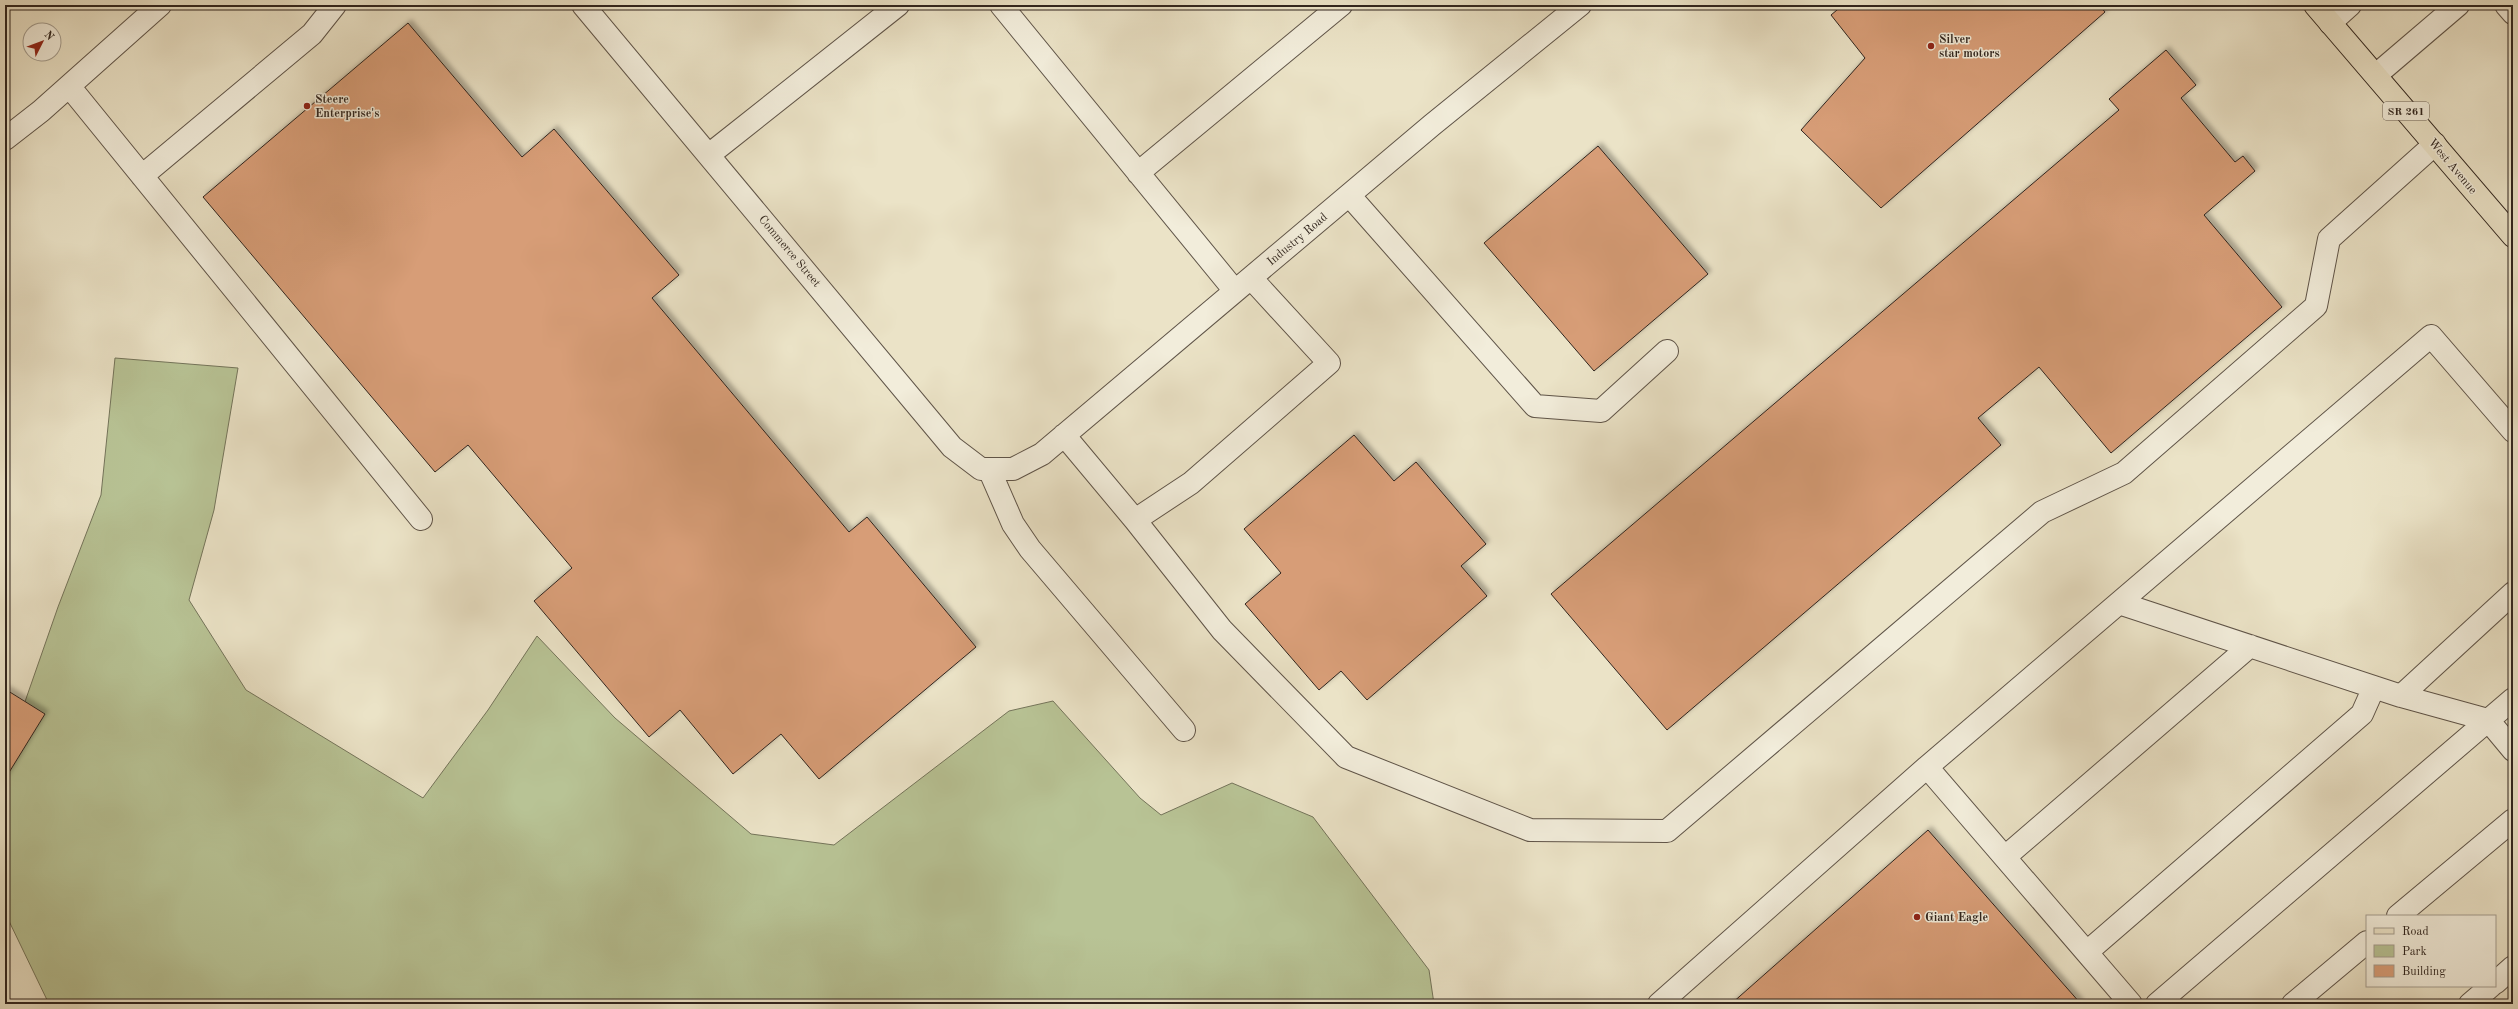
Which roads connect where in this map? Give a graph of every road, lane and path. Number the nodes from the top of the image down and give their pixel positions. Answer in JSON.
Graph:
{"nodes":[{"id":1,"x":160,"y":5,"type":"edge"},
{"id":2,"x":335,"y":5,"type":"edge"},
{"id":3,"x":583,"y":5,"type":"edge"},
{"id":4,"x":898,"y":5,"type":"edge"},
{"id":5,"x":1001,"y":5,"type":"edge"},
{"id":6,"x":1342,"y":5,"type":"edge"},
{"id":7,"x":1580,"y":5,"type":"edge"},
{"id":8,"x":2315,"y":5,"type":"edge"},
{"id":9,"x":2350,"y":5,"type":"edge"},
{"id":10,"x":2458,"y":5,"type":"edge"},
{"id":11,"x":2506,"y":5,"type":"edge"},
{"id":12,"x":2513,"y":13,"type":"edge"},
{"id":13,"x":2330,"y":23,"type":"junction"},
{"id":14,"x":2376,"y":75,"type":"junction"},
{"id":15,"x":69,"y":86,"type":"junction"},
{"id":16,"x":5,"y":139,"type":"edge"},
{"id":17,"x":2435,"y":144,"type":"junction"},
{"id":18,"x":710,"y":154,"type":"junction"},
{"id":19,"x":1138,"y":172,"type":"junction"},
{"id":20,"x":142,"y":176,"type":"junction"},
{"id":21,"x":1349,"y":195,"type":"junction"},
{"id":22,"x":2513,"y":236,"type":"edge"},
{"id":23,"x":1243,"y":285,"type":"junction"},
{"id":24,"x":1666,"y":351,"type":"dead end"},
{"id":25,"x":2513,"y":431,"type":"edge"},
{"id":26,"x":1064,"y":435,"type":"junction"},
{"id":27,"x":989,"y":469,"type":"junction"},
{"id":28,"x":1013,"y":469,"type":"joint"},
{"id":29,"x":420,"y":519,"type":"dead end"},
{"id":30,"x":1135,"y":520,"type":"junction"},
{"id":31,"x":2513,"y":593,"type":"edge"},
{"id":32,"x":2119,"y":603,"type":"junction"},
{"id":33,"x":2250,"y":646,"type":"junction"},
{"id":34,"x":2374,"y":687,"type":"junction"},
{"id":35,"x":2401,"y":696,"type":"junction"},
{"id":36,"x":2513,"y":698,"type":"edge"},
{"id":37,"x":2488,"y":720,"type":"junction"},
{"id":38,"x":1184,"y":730,"type":"dead end"},
{"id":39,"x":2513,"y":750,"type":"edge"},
{"id":40,"x":1927,"y":767,"type":"junction"},
{"id":41,"x":2513,"y":820,"type":"edge"},
{"id":42,"x":2005,"y":857,"type":"junction"},
{"id":43,"x":2399,"y":915,"type":"edge"},
{"id":44,"x":2366,"y":943,"type":"edge"},
{"id":45,"x":2087,"y":952,"type":"junction"},
{"id":46,"x":2513,"y":967,"type":"edge"},
{"id":47,"x":2496,"y":982,"type":"edge"},
{"id":48,"x":2490,"y":987,"type":"edge"},
{"id":49,"x":1659,"y":1004,"type":"edge"},
{"id":50,"x":2131,"y":1004,"type":"edge"},
{"id":51,"x":2157,"y":1004,"type":"edge"},
{"id":52,"x":2294,"y":1004,"type":"edge"},
{"id":53,"x":2470,"y":1004,"type":"edge"}],
"edges":[{"from":1,"to":15,"type":"street"},
{"from":2,"to":20,"type":"street"},
{"from":3,"to":18,"type":"street","name":"Commerce Street"},
{"from":4,"to":18,"type":"street"},
{"from":5,"to":19,"type":"street"},
{"from":6,"to":19,"type":"street"},
{"from":7,"to":21,"type":"street","name":"Industry Road"},
{"from":8,"to":13,"type":"main road","name":"West Avenue","number":"SR 261"},
{"from":9,"to":13,"type":"street"},
{"from":10,"to":14,"type":"street"},
{"from":11,"to":12,"type":"street"},
{"from":13,"to":14,"type":"main road","name":"West Avenue","number":"SR 261"},
{"from":14,"to":17,"type":"main road","name":"West Avenue","number":"SR 261"},
{"from":15,"to":16,"type":"street"},
{"from":15,"to":20,"type":"street"},
{"from":17,"to":22,"type":"main road","name":"West Avenue","number":"SR 261"},
{"from":17,"to":30,"type":"street"},
{"from":18,"to":27,"type":"street","name":"Commerce Street"},
{"from":19,"to":23,"type":"street"},
{"from":20,"to":29,"type":"street"},
{"from":21,"to":23,"type":"street","name":"Industry Road"},
{"from":21,"to":24,"type":"street"},
{"from":23,"to":26,"type":"street","name":"Industry Road"},
{"from":23,"to":30,"type":"street"},
{"from":25,"to":32,"type":"street"},
{"from":26,"to":28,"type":"street","name":"Industry Road"},
{"from":26,"to":30,"type":"street"},
{"from":27,"to":28,"type":"street","name":"Commerce Street"},
{"from":27,"to":38,"type":"street"},
{"from":31,"to":35,"type":"street"},
{"from":32,"to":33,"type":"street"},
{"from":32,"to":40,"type":"street"},
{"from":33,"to":34,"type":"street"},
{"from":33,"to":42,"type":"street"},
{"from":34,"to":35,"type":"street"},
{"from":34,"to":45,"type":"street"},
{"from":35,"to":37,"type":"street"},
{"from":36,"to":37,"type":"street"},
{"from":37,"to":39,"type":"street"},
{"from":37,"to":51,"type":"street"},
{"from":40,"to":42,"type":"street"},
{"from":40,"to":49,"type":"street"},
{"from":41,"to":43,"type":"street"},
{"from":42,"to":45,"type":"street"},
{"from":44,"to":52,"type":"street"},
{"from":45,"to":50,"type":"street"},
{"from":46,"to":47,"type":"street"},
{"from":48,"to":53,"type":"street"}]}
